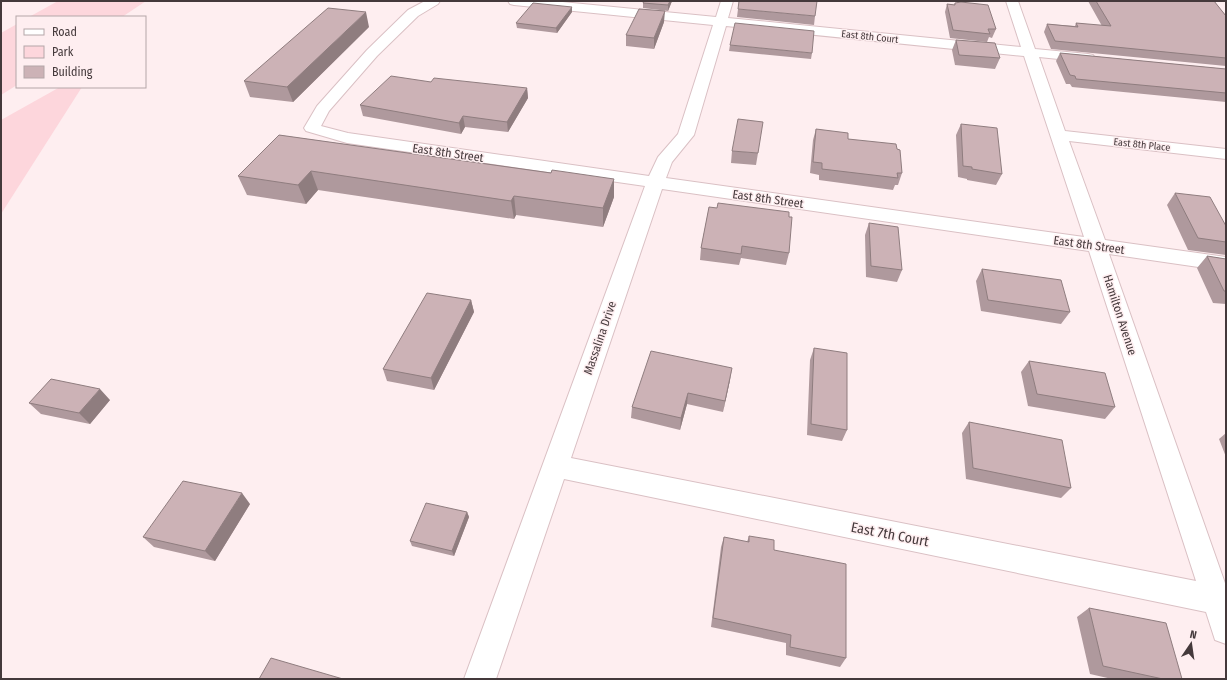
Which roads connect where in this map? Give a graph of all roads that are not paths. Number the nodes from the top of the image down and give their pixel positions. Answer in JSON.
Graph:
{"nodes":[{"id":1,"x":434,"y":1,"type":"edge"},
{"id":2,"x":514,"y":1,"type":"edge"},
{"id":3,"x":726,"y":1,"type":"edge"},
{"id":4,"x":1012,"y":1,"type":"edge"},
{"id":5,"x":719,"y":21,"type":"junction"},
{"id":6,"x":1030,"y":52,"type":"junction"},
{"id":7,"x":1100,"y":59,"type":"edge"},
{"id":8,"x":1059,"y":135,"type":"junction"},
{"id":9,"x":1226,"y":154,"type":"edge"},
{"id":10,"x":655,"y":183,"type":"junction"},
{"id":11,"x":1098,"y":246,"type":"junction"},
{"id":12,"x":1226,"y":264,"type":"edge"},
{"id":13,"x":555,"y":466,"type":"junction"},
{"id":14,"x":1221,"y":600,"type":"edge"},
{"id":15,"x":1226,"y":629,"type":"edge"},
{"id":16,"x":480,"y":679,"type":"edge"}],
"edges":[{"from":1,"to":10,"type":"street","name":"East 8th Street"},
{"from":2,"to":5,"type":"street","name":"East 8th Court"},
{"from":3,"to":5,"type":"street","name":"Massalina Drive"},
{"from":4,"to":6,"type":"street","name":"Hamilton Avenue"},
{"from":5,"to":6,"type":"street","name":"East 8th Court"},
{"from":5,"to":10,"type":"street","name":"Massalina Drive"},
{"from":6,"to":7,"type":"street","name":"East 8th Court"},
{"from":6,"to":8,"type":"street","name":"Hamilton Avenue"},
{"from":8,"to":9,"type":"street","name":"East 8th Place"},
{"from":8,"to":11,"type":"street","name":"Hamilton Avenue"},
{"from":10,"to":11,"type":"street","name":"East 8th Street"},
{"from":10,"to":13,"type":"street","name":"Massalina Drive"},
{"from":11,"to":12,"type":"street","name":"East 8th Street"},
{"from":11,"to":14,"type":"street","name":"Hamilton Avenue"},
{"from":13,"to":14,"type":"street","name":"East 7th Court"},
{"from":13,"to":16,"type":"street","name":"Massalina Drive"},
{"from":14,"to":15,"type":"street","name":"Hamilton Avenue"}]}
